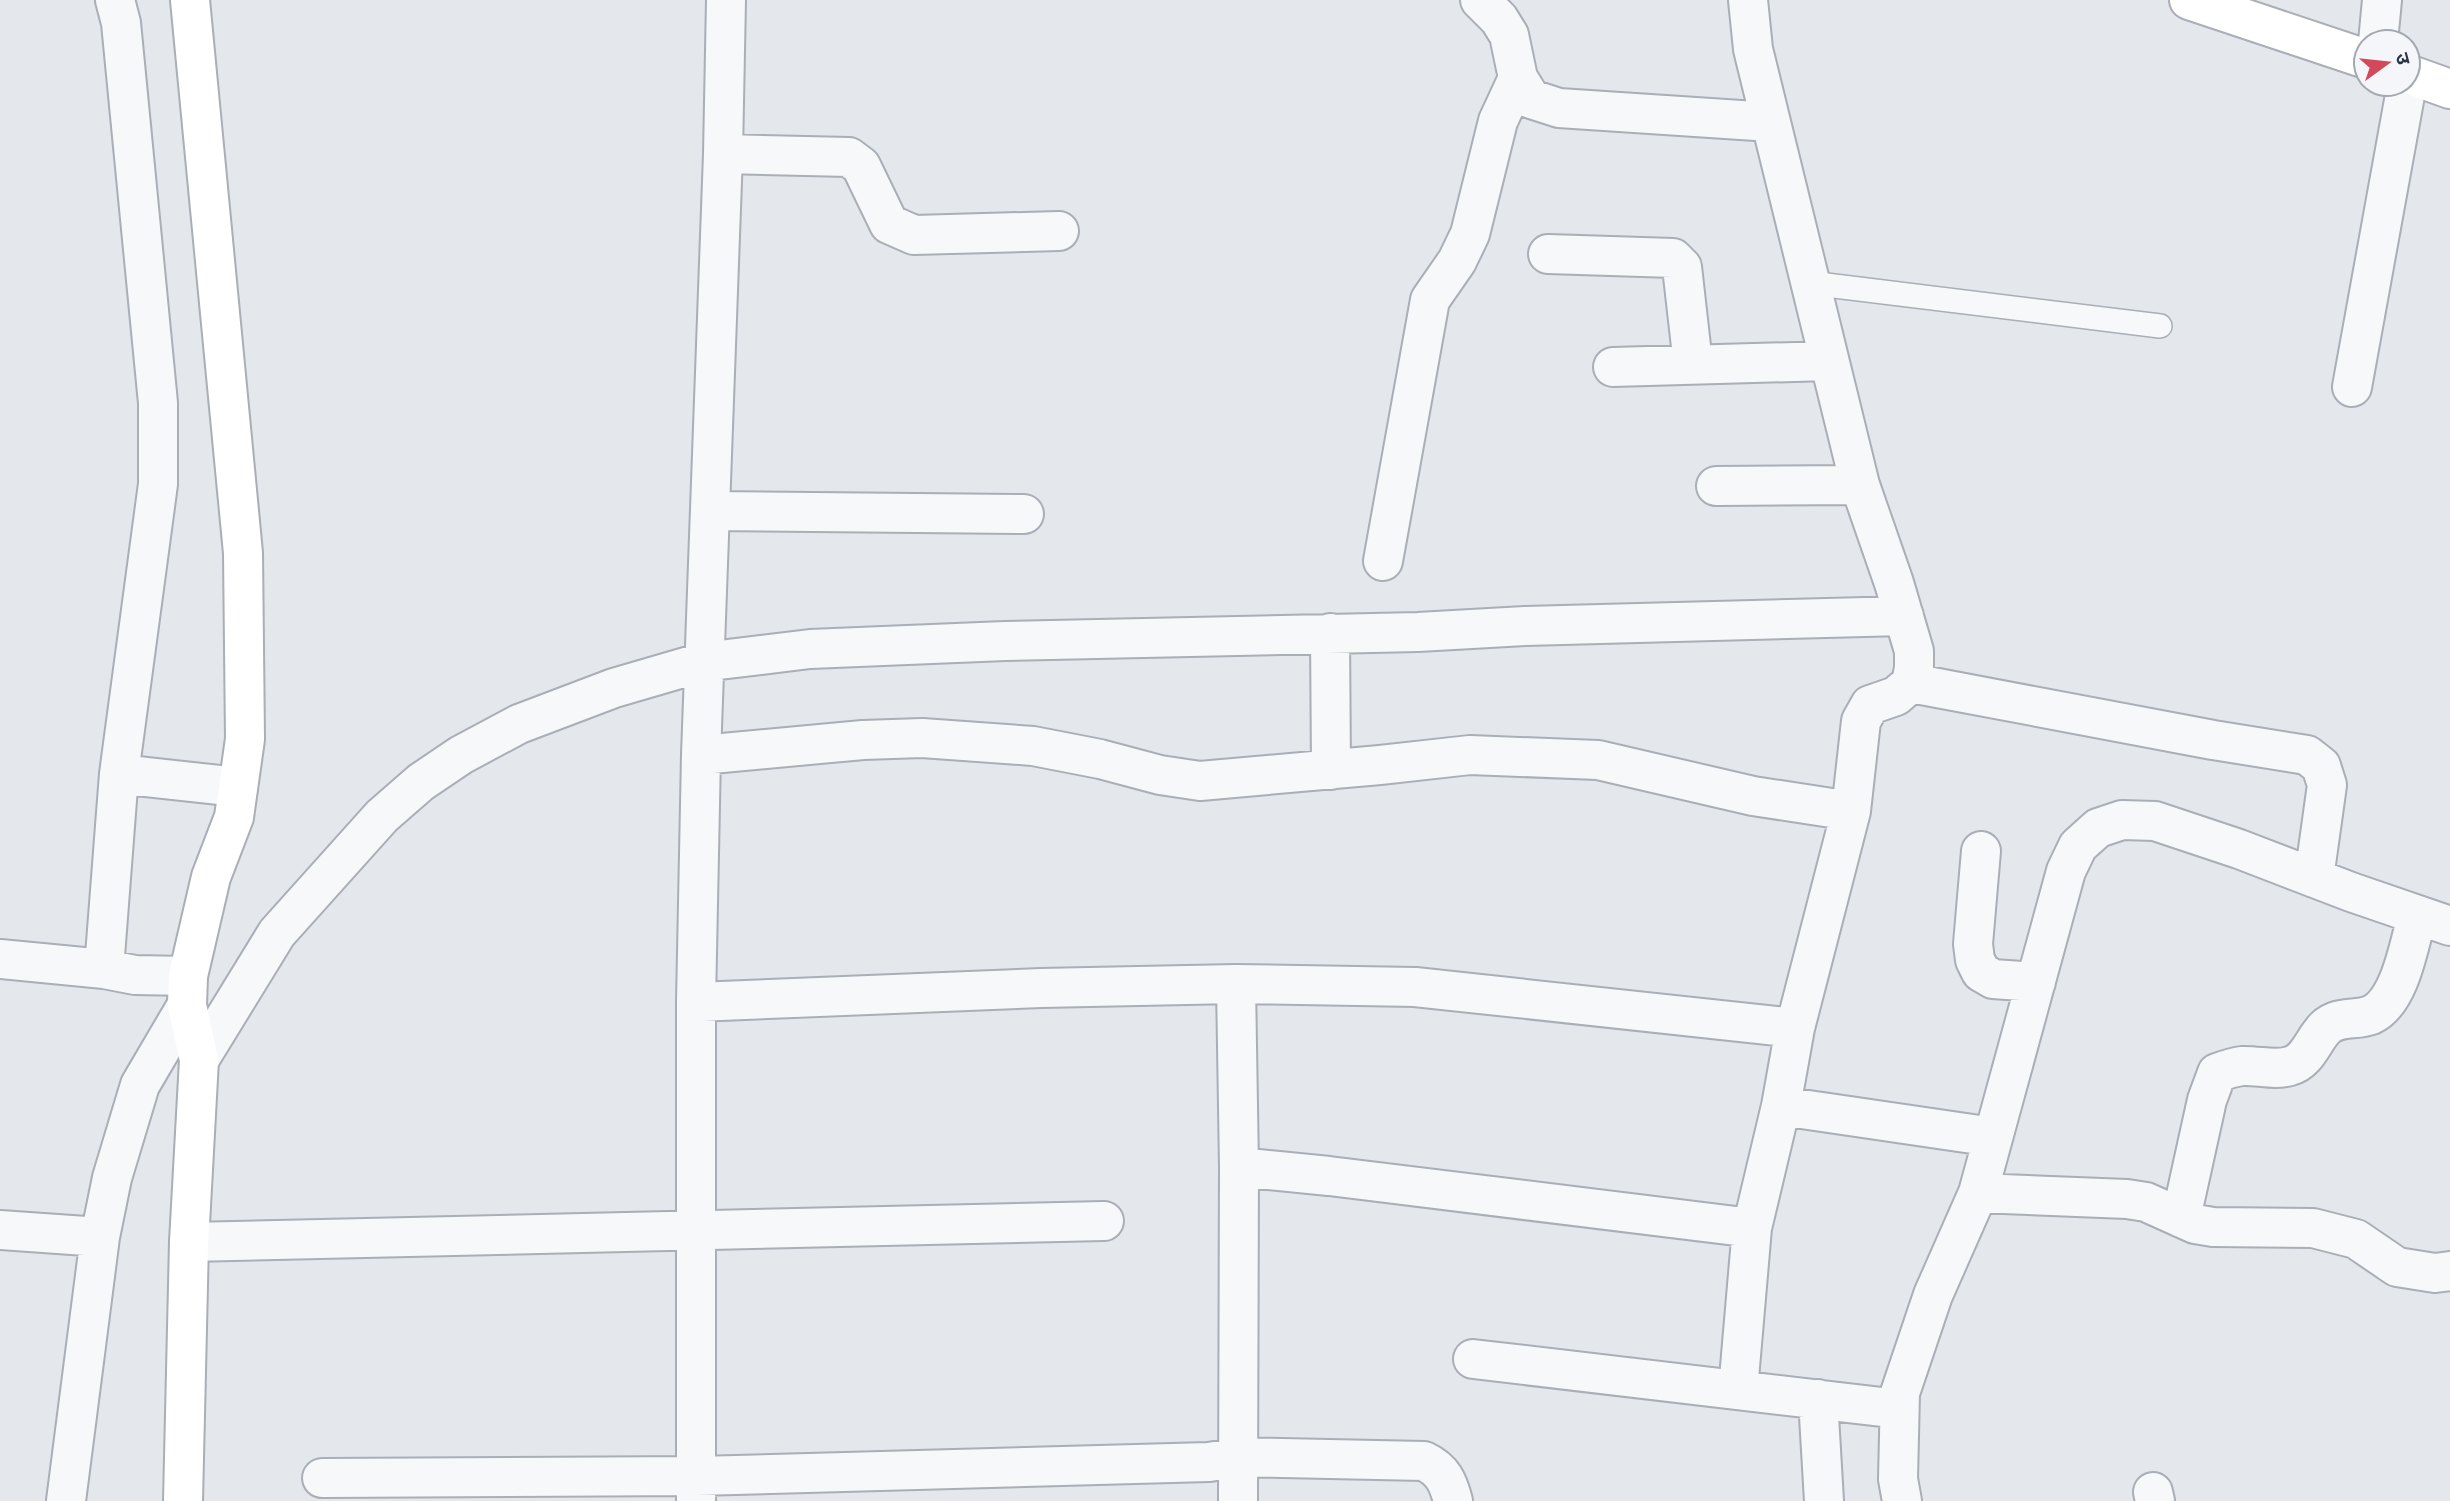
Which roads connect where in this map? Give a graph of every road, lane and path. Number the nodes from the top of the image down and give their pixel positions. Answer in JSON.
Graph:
{"nodes":[{"id":1,"x":115,"y":0,"type":"edge"},
{"id":2,"x":190,"y":0,"type":"edge"},
{"id":3,"x":726,"y":0,"type":"edge"},
{"id":4,"x":1480,"y":0,"type":"edge"},
{"id":5,"x":1748,"y":0,"type":"edge"},
{"id":6,"x":2189,"y":0,"type":"edge"},
{"id":7,"x":2382,"y":0,"type":"edge"},
{"id":8,"x":2379,"y":28,"type":"edge"},
{"id":9,"x":2352,"y":54,"type":"edge"},
{"id":10,"x":1518,"y":78,"type":"junction"},
{"id":11,"x":2422,"y":82,"type":"edge"},
{"id":12,"x":2450,"y":89,"type":"edge"},
{"id":13,"x":2404,"y":98,"type":"edge"},
{"id":14,"x":1771,"y":122,"type":"junction"},
{"id":15,"x":723,"y":154,"type":"junction"},
{"id":16,"x":1059,"y":231,"type":"dead end"},
{"id":17,"x":1548,"y":254,"type":"dead end"},
{"id":18,"x":1810,"y":283,"type":"junction"},
{"id":19,"x":2160,"y":326,"type":"dead end"},
{"id":20,"x":1829,"y":361,"type":"junction"},
{"id":21,"x":1693,"y":364,"type":"junction"},
{"id":22,"x":1613,"y":367,"type":"dead end"},
{"id":23,"x":2352,"y":387,"type":"dead end"},
{"id":24,"x":1860,"y":485,"type":"junction"},
{"id":25,"x":1716,"y":486,"type":"dead end"},
{"id":26,"x":710,"y":511,"type":"junction"},
{"id":27,"x":1024,"y":514,"type":"dead end"},
{"id":28,"x":1383,"y":561,"type":"dead end"},
{"id":29,"x":1905,"y":616,"type":"junction"},
{"id":30,"x":1330,"y":633,"type":"junction"},
{"id":31,"x":703,"y":662,"type":"junction"},
{"id":32,"x":1911,"y":683,"type":"junction"},
{"id":33,"x":701,"y":755,"type":"junction"},
{"id":34,"x":1331,"y":770,"type":"junction"},
{"id":35,"x":119,"y":774,"type":"junction"},
{"id":36,"x":238,"y":787,"type":"junction"},
{"id":37,"x":1851,"y":811,"type":"junction"},
{"id":38,"x":1981,"y":851,"type":"dead end"},
{"id":39,"x":2314,"y":878,"type":"junction"},
{"id":40,"x":2434,"y":921,"type":"edge"},
{"id":41,"x":0,"y":958,"type":"edge"},
{"id":42,"x":104,"y":969,"type":"junction"},
{"id":43,"x":2036,"y":982,"type":"junction"},
{"id":44,"x":1236,"y":984,"type":"junction"},
{"id":45,"x":188,"y":990,"type":"junction"},
{"id":46,"x":696,"y":1002,"type":"junction"},
{"id":47,"x":1796,"y":1028,"type":"junction"},
{"id":48,"x":199,"y":1060,"type":"junction"},
{"id":49,"x":1780,"y":1106,"type":"junction"},
{"id":50,"x":1993,"y":1137,"type":"junction"},
{"id":51,"x":1239,"y":1167,"type":"junction"},
{"id":52,"x":1978,"y":1193,"type":"junction"},
{"id":53,"x":2181,"y":1218,"type":"junction"},
{"id":54,"x":1104,"y":1221,"type":"dead end"},
{"id":55,"x":1752,"y":1228,"type":"junction"},
{"id":56,"x":0,"y":1230,"type":"edge"},
{"id":57,"x":697,"y":1230,"type":"junction"},
{"id":58,"x":100,"y":1237,"type":"junction"},
{"id":59,"x":189,"y":1242,"type":"junction"},
{"id":60,"x":2450,"y":1271,"type":"edge"},
{"id":61,"x":1474,"y":1359,"type":"dead end"},
{"id":62,"x":1738,"y":1390,"type":"junction"},
{"id":63,"x":1818,"y":1399,"type":"junction"},
{"id":64,"x":1899,"y":1409,"type":"junction"},
{"id":65,"x":1239,"y":1457,"type":"junction"},
{"id":66,"x":322,"y":1478,"type":"dead end"},
{"id":67,"x":697,"y":1489,"type":"edge"},
{"id":68,"x":66,"y":1501,"type":"edge"},
{"id":69,"x":183,"y":1501,"type":"edge"},
{"id":70,"x":1238,"y":1501,"type":"edge"},
{"id":71,"x":1453,"y":1501,"type":"edge"},
{"id":72,"x":1824,"y":1501,"type":"edge"},
{"id":73,"x":1902,"y":1501,"type":"edge"}],
"edges":[{"from":1,"to":35,"type":"street"},
{"from":2,"to":36,"type":"street"},
{"from":3,"to":15,"type":"street"},
{"from":4,"to":10,"type":"street"},
{"from":5,"to":14,"type":"street"},
{"from":6,"to":9,"type":"street"},
{"from":7,"to":8,"type":"street"},
{"from":10,"to":14,"type":"street"},
{"from":10,"to":28,"type":"street"},
{"from":11,"to":12,"type":"street"},
{"from":13,"to":23,"type":"street"},
{"from":14,"to":18,"type":"street"},
{"from":15,"to":16,"type":"street"},
{"from":15,"to":26,"type":"street"},
{"from":17,"to":21,"type":"street"},
{"from":18,"to":19,"type":"lane"},
{"from":18,"to":20,"type":"street"},
{"from":20,"to":21,"type":"street"},
{"from":20,"to":24,"type":"street"},
{"from":21,"to":22,"type":"street"},
{"from":24,"to":25,"type":"street"},
{"from":24,"to":29,"type":"street"},
{"from":26,"to":27,"type":"street"},
{"from":26,"to":31,"type":"street"},
{"from":29,"to":30,"type":"street"},
{"from":29,"to":32,"type":"street"},
{"from":30,"to":31,"type":"street"},
{"from":30,"to":34,"type":"street"},
{"from":31,"to":33,"type":"street"},
{"from":31,"to":48,"type":"street"},
{"from":32,"to":37,"type":"street"},
{"from":32,"to":39,"type":"street"},
{"from":33,"to":34,"type":"street"},
{"from":33,"to":46,"type":"street"},
{"from":34,"to":37,"type":"street"},
{"from":35,"to":36,"type":"street"},
{"from":35,"to":42,"type":"street"},
{"from":36,"to":45,"type":"street"},
{"from":37,"to":47,"type":"street"},
{"from":38,"to":43,"type":"street"},
{"from":39,"to":40,"type":"street"},
{"from":39,"to":43,"type":"street"},
{"from":40,"to":53,"type":"street"},
{"from":41,"to":42,"type":"street"},
{"from":42,"to":45,"type":"street"},
{"from":43,"to":50,"type":"street"},
{"from":44,"to":46,"type":"street"},
{"from":44,"to":47,"type":"street"},
{"from":44,"to":51,"type":"street"},
{"from":45,"to":48,"type":"street"},
{"from":45,"to":58,"type":"street"},
{"from":46,"to":57,"type":"street"},
{"from":47,"to":49,"type":"street"},
{"from":48,"to":59,"type":"street"},
{"from":49,"to":50,"type":"street"},
{"from":49,"to":55,"type":"street"},
{"from":50,"to":52,"type":"street"},
{"from":51,"to":55,"type":"street"},
{"from":51,"to":65,"type":"street"},
{"from":52,"to":53,"type":"street"},
{"from":52,"to":64,"type":"street"},
{"from":53,"to":60,"type":"street"},
{"from":54,"to":57,"type":"street"},
{"from":55,"to":62,"type":"street"},
{"from":56,"to":58,"type":"street"},
{"from":57,"to":59,"type":"street"},
{"from":57,"to":67,"type":"street"},
{"from":58,"to":68,"type":"street"},
{"from":59,"to":69,"type":"street"},
{"from":61,"to":62,"type":"street"},
{"from":62,"to":63,"type":"street"},
{"from":63,"to":64,"type":"street"},
{"from":63,"to":72,"type":"street"},
{"from":64,"to":73,"type":"street"},
{"from":65,"to":67,"type":"street"},
{"from":65,"to":70,"type":"street"},
{"from":65,"to":71,"type":"street"},
{"from":66,"to":67,"type":"street"}]}
